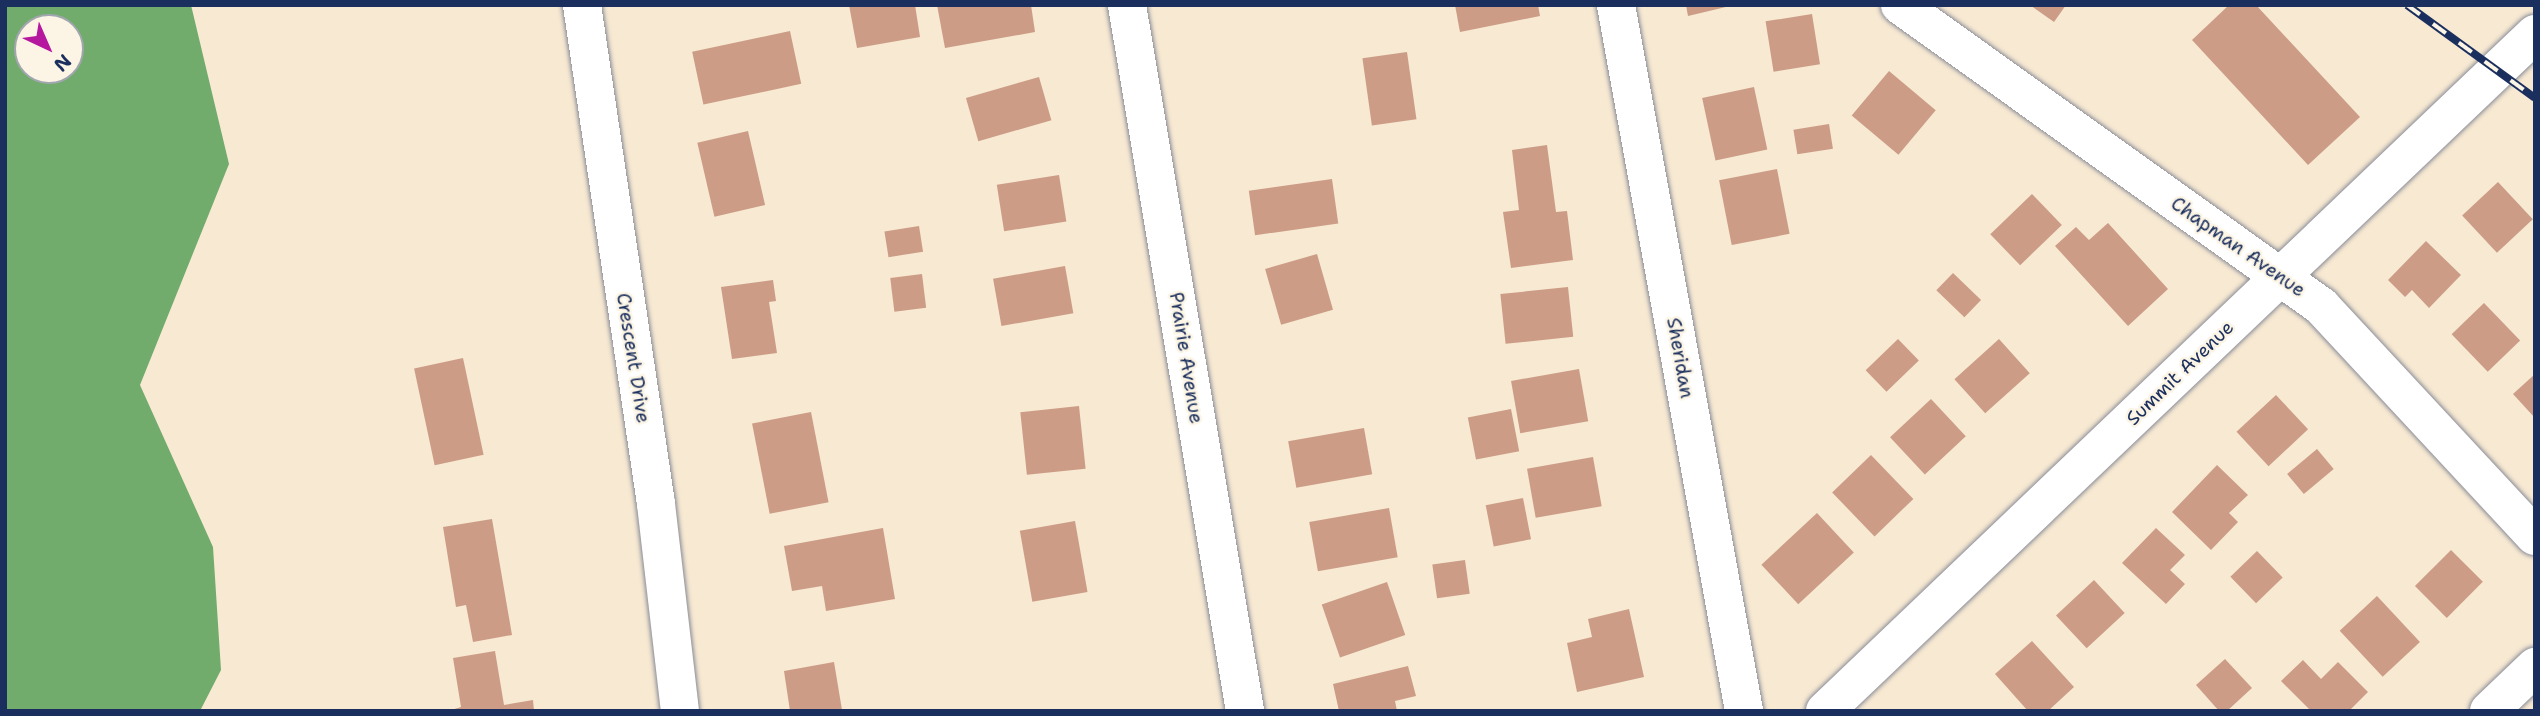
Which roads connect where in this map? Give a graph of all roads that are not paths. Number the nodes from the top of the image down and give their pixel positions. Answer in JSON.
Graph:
{"nodes":[{"id":1,"x":582,"y":5,"type":"edge"},
{"id":2,"x":1127,"y":5,"type":"edge"},
{"id":3,"x":1616,"y":5,"type":"edge"},
{"id":4,"x":1900,"y":5,"type":"edge"},
{"id":5,"x":2535,"y":34,"type":"edge"},
{"id":6,"x":2279,"y":278,"type":"junction"},
{"id":7,"x":2535,"y":536,"type":"edge"},
{"id":8,"x":2535,"y":667,"type":"edge"},
{"id":9,"x":680,"y":711,"type":"edge"},
{"id":10,"x":1245,"y":711,"type":"edge"},
{"id":11,"x":1744,"y":711,"type":"edge"},
{"id":12,"x":1825,"y":711,"type":"edge"},
{"id":13,"x":2489,"y":711,"type":"edge"}],
"edges":[{"from":1,"to":9,"type":"street","name":"Crescent Drive"},
{"from":2,"to":10,"type":"street","name":"Prairie Avenue"},
{"from":3,"to":11,"type":"street","name":"Sheridan"},
{"from":4,"to":6,"type":"street","name":"Chapman Avenue"},
{"from":5,"to":6,"type":"street","name":"Summit Avenue"},
{"from":6,"to":7,"type":"street","name":"Chapman Avenue"},
{"from":6,"to":12,"type":"street","name":"Summit Avenue"},
{"from":8,"to":13,"type":"street"}]}
